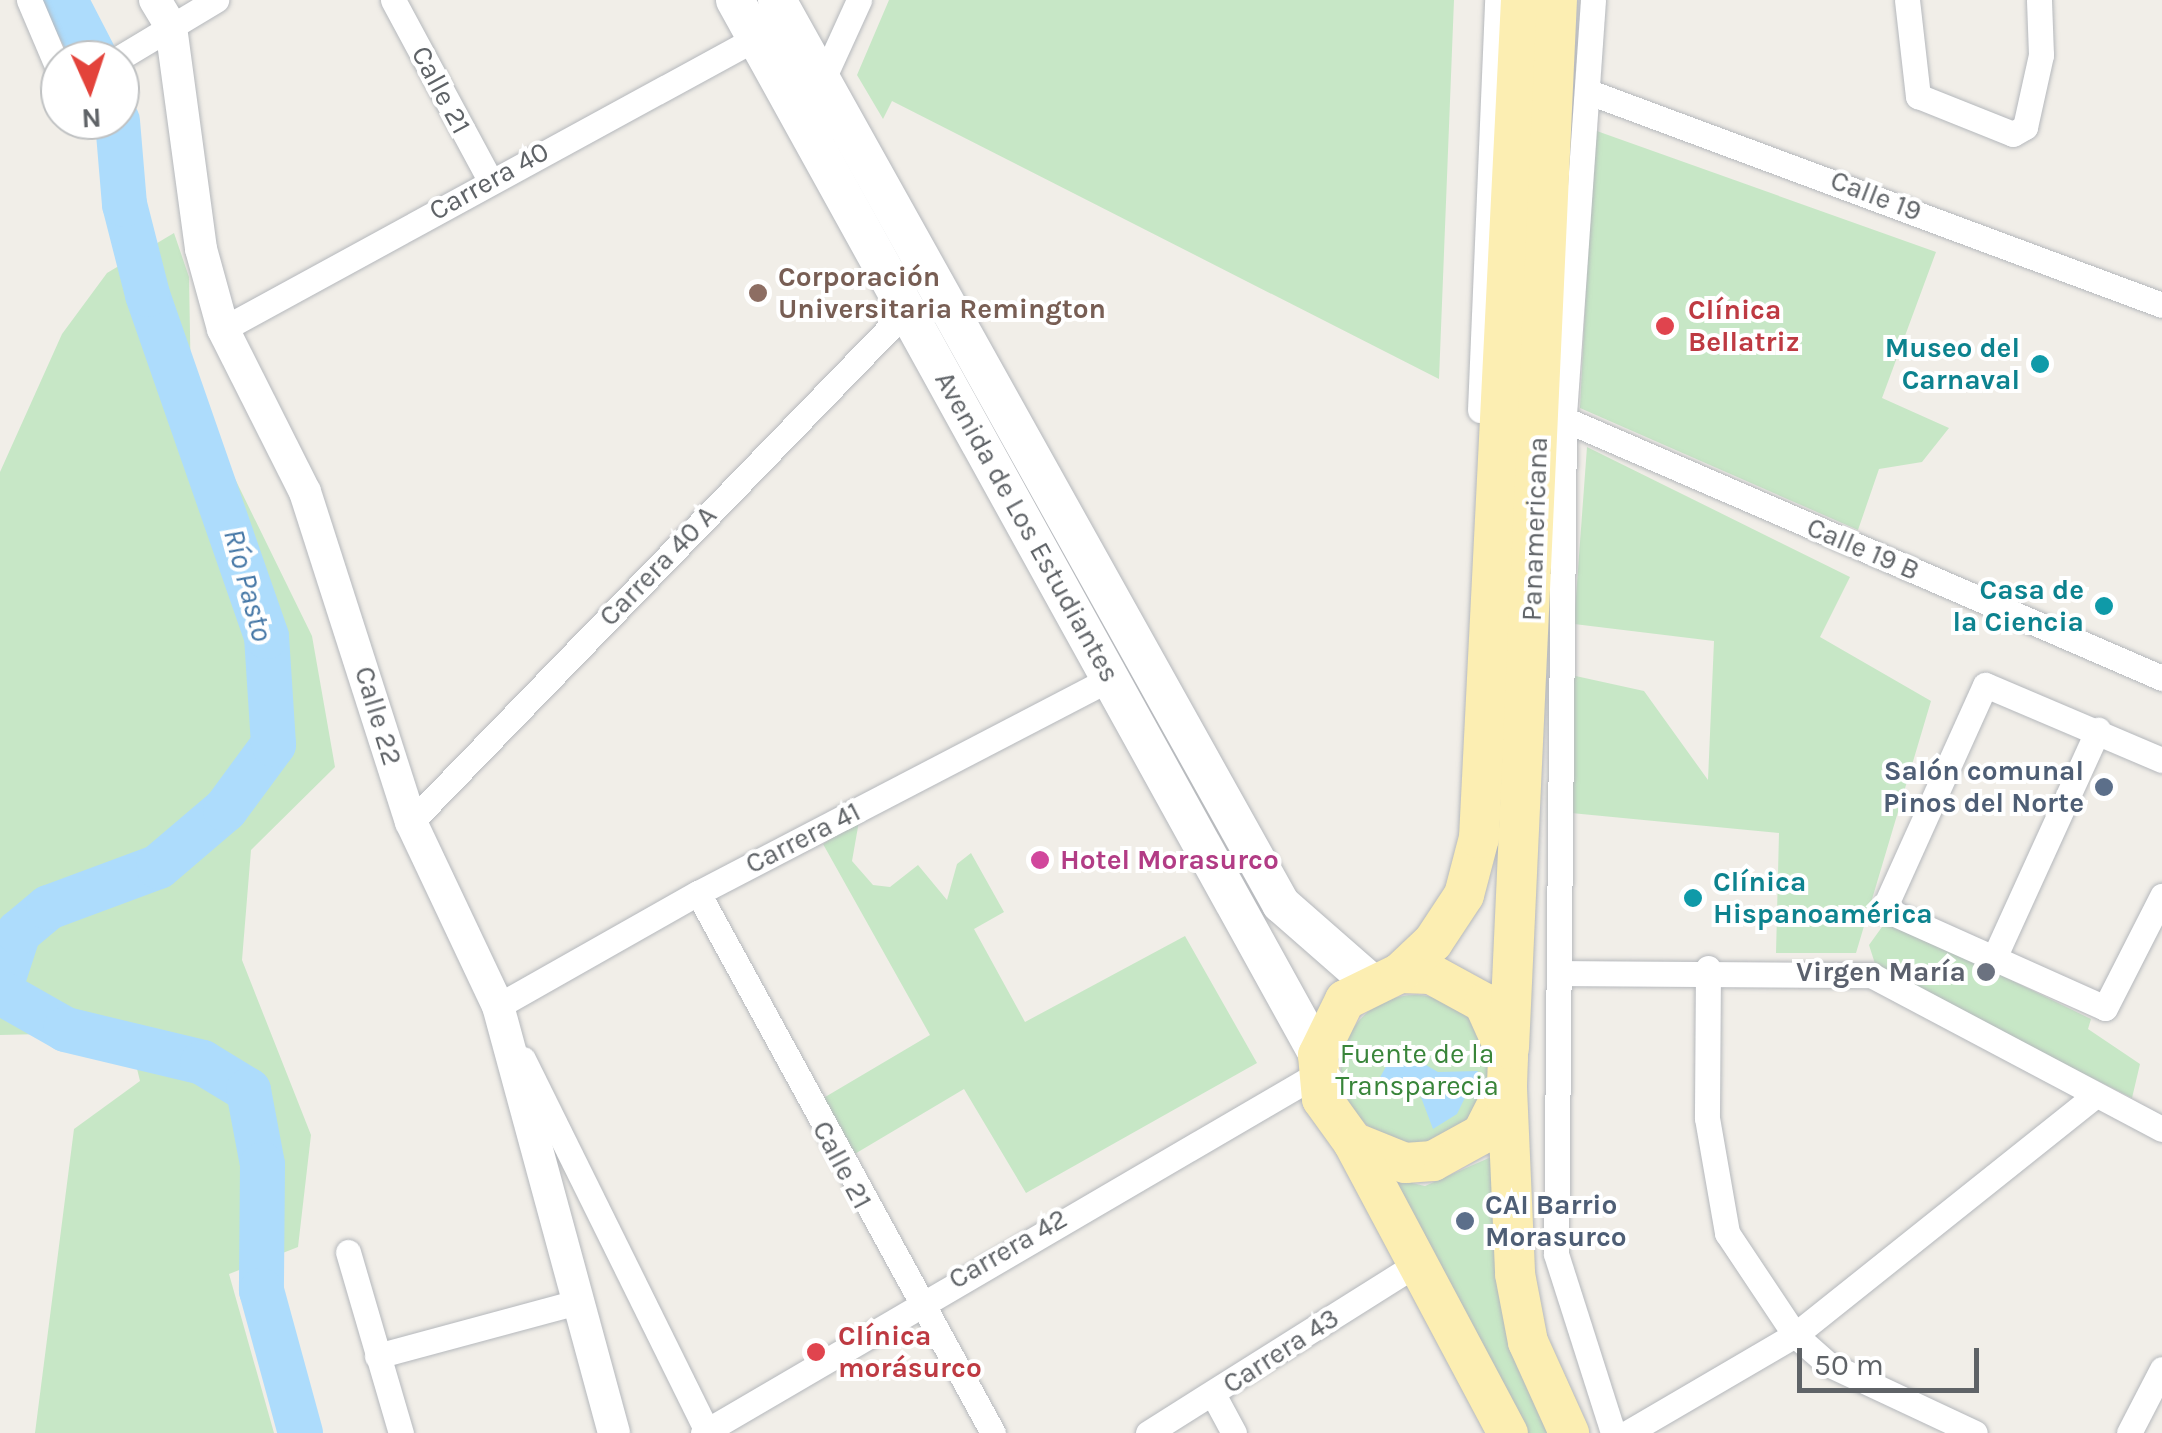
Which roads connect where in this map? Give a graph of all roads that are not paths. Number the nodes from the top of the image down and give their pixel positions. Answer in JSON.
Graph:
{"nodes":[{"id":1,"x":29,"y":0,"type":"edge"},
{"id":2,"x":216,"y":0,"type":"edge"},
{"id":3,"x":393,"y":0,"type":"edge"},
{"id":4,"x":735,"y":0,"type":"edge"},
{"id":5,"x":777,"y":0,"type":"edge"},
{"id":6,"x":859,"y":0,"type":"edge"},
{"id":7,"x":1497,"y":0,"type":"edge"},
{"id":8,"x":1521,"y":0,"type":"edge"},
{"id":9,"x":1557,"y":0,"type":"edge"},
{"id":10,"x":1593,"y":0,"type":"edge"},
{"id":11,"x":1907,"y":0,"type":"edge"},
{"id":12,"x":2039,"y":0,"type":"edge"},
{"id":13,"x":158,"y":23,"type":"edge"},
{"id":14,"x":756,"y":38,"type":"junction"},
{"id":15,"x":46,"y":40,"type":"edge"},
{"id":16,"x":139,"y":40,"type":"edge"},
{"id":17,"x":822,"y":79,"type":"junction"},
{"id":18,"x":1589,"y":92,"type":"junction"},
{"id":19,"x":490,"y":180,"type":"junction"},
{"id":20,"x":1501,"y":218,"type":"junction"},
{"id":21,"x":2162,"y":305,"type":"edge"},
{"id":22,"x":906,"y":311,"type":"junction"},
{"id":23,"x":223,"y":328,"type":"junction"},
{"id":24,"x":1564,"y":419,"type":"junction"},
{"id":25,"x":1112,"y":678,"type":"junction"},
{"id":26,"x":2162,"y":678,"type":"edge"},
{"id":27,"x":2098,"y":730,"type":"junction"},
{"id":28,"x":1541,"y":739,"type":"junction"},
{"id":29,"x":2162,"y":760,"type":"edge"},
{"id":30,"x":410,"y":822,"type":"junction"},
{"id":31,"x":698,"y":893,"type":"junction"},
{"id":32,"x":2162,"y":896,"type":"edge"},
{"id":33,"x":1994,"y":958,"type":"junction"},
{"id":34,"x":1708,"y":968,"type":"junction"},
{"id":35,"x":1564,"y":973,"type":"junction"},
{"id":36,"x":1385,"y":978,"type":"junction"},
{"id":37,"x":498,"y":1006,"type":"junction"},
{"id":38,"x":1318,"y":1064,"type":"junction"},
{"id":39,"x":1508,"y":1071,"type":"junction"},
{"id":40,"x":2092,"y":1098,"type":"junction"},
{"id":41,"x":2162,"y":1129,"type":"edge"},
{"id":42,"x":1353,"y":1142,"type":"junction"},
{"id":43,"x":348,"y":1252,"type":"dead end"},
{"id":44,"x":1413,"y":1266,"type":"junction"},
{"id":45,"x":915,"y":1302,"type":"junction"},
{"id":46,"x":573,"y":1303,"type":"junction"},
{"id":47,"x":1794,"y":1336,"type":"junction"},
{"id":48,"x":377,"y":1356,"type":"junction"},
{"id":49,"x":2162,"y":1369,"type":"edge"},
{"id":50,"x":1213,"y":1394,"type":"junction"},
{"id":51,"x":705,"y":1432,"type":"edge"},
{"id":52,"x":401,"y":1433,"type":"edge"},
{"id":53,"x":614,"y":1433,"type":"edge"},
{"id":54,"x":993,"y":1433,"type":"edge"},
{"id":55,"x":1148,"y":1433,"type":"edge"},
{"id":56,"x":1234,"y":1433,"type":"edge"},
{"id":57,"x":1508,"y":1433,"type":"edge"},
{"id":58,"x":1569,"y":1433,"type":"edge"},
{"id":59,"x":1613,"y":1433,"type":"edge"},
{"id":60,"x":1627,"y":1433,"type":"edge"},
{"id":61,"x":1975,"y":1433,"type":"edge"},
{"id":62,"x":2130,"y":1433,"type":"edge"}],
"edges":[{"from":1,"to":15,"type":"street"},
{"from":2,"to":13,"type":"street"},
{"from":3,"to":19,"type":"street","name":"Calle 21"},
{"from":4,"to":14,"type":"main road","name":"Avenida de Los Estudiantes"},
{"from":5,"to":17,"type":"main road","name":"Avenida de Los Estudiantes"},
{"from":6,"to":17,"type":"street"},
{"from":7,"to":20,"type":"street"},
{"from":8,"to":20,"type":"main road"},
{"from":9,"to":28,"type":"main road","name":"Panamericana"},
{"from":10,"to":18,"type":"street"},
{"from":11,"to":12,"type":"street"},
{"from":13,"to":16,"type":"street"},
{"from":13,"to":23,"type":"street","name":"Calle 22"},
{"from":14,"to":19,"type":"street","name":"Carrera 40"},
{"from":14,"to":22,"type":"main road","name":"Avenida de Los Estudiantes"},
{"from":17,"to":36,"type":"main road","name":"Avenida de Los Estudiantes"},
{"from":18,"to":21,"type":"street","name":"Calle 19"},
{"from":18,"to":24,"type":"street"},
{"from":19,"to":23,"type":"street","name":"Carrera 40"},
{"from":20,"to":36,"type":"main road"},
{"from":22,"to":25,"type":"main road","name":"Avenida de Los Estudiantes"},
{"from":22,"to":30,"type":"street","name":"Carrera 40 A"},
{"from":23,"to":30,"type":"street","name":"Calle 22"},
{"from":24,"to":26,"type":"street","name":"Calle 19 B"},
{"from":24,"to":28,"type":"street"},
{"from":25,"to":31,"type":"street","name":"Carrera 41"},
{"from":25,"to":38,"type":"main road","name":"Avenida de Los Estudiantes"},
{"from":27,"to":29,"type":"street"},
{"from":27,"to":33,"type":"street"},
{"from":27,"to":33,"type":"street"},
{"from":28,"to":35,"type":"street"},
{"from":28,"to":39,"type":"main road","name":"Panamericana"},
{"from":30,"to":37,"type":"street","name":"Calle 22"},
{"from":31,"to":37,"type":"street","name":"Carrera 41"},
{"from":31,"to":45,"type":"street","name":"Calle 21"},
{"from":32,"to":33,"type":"street"},
{"from":34,"to":35,"type":"street"},
{"from":34,"to":40,"type":"street"},
{"from":34,"to":47,"type":"street"},
{"from":35,"to":59,"type":"street"},
{"from":36,"to":38,"type":"main road"},
{"from":36,"to":39,"type":"main road"},
{"from":37,"to":46,"type":"street","name":"Calle 22"},
{"from":37,"to":51,"type":"street"},
{"from":38,"to":42,"type":"main road"},
{"from":38,"to":45,"type":"street","name":"Carrera 42"},
{"from":39,"to":42,"type":"main road"},
{"from":39,"to":58,"type":"main road","name":"Panamericana"},
{"from":40,"to":41,"type":"street"},
{"from":40,"to":47,"type":"street"},
{"from":42,"to":44,"type":"main road"},
{"from":43,"to":48,"type":"street"},
{"from":44,"to":50,"type":"street","name":"Carrera 43"},
{"from":44,"to":57,"type":"main road"},
{"from":45,"to":51,"type":"street","name":"Carrera 42"},
{"from":45,"to":54,"type":"street","name":"Calle 21"},
{"from":46,"to":48,"type":"street"},
{"from":46,"to":53,"type":"street","name":"Calle 22"},
{"from":47,"to":60,"type":"street"},
{"from":47,"to":61,"type":"street"},
{"from":48,"to":52,"type":"street"},
{"from":49,"to":62,"type":"street"},
{"from":50,"to":55,"type":"street","name":"Carrera 43"},
{"from":50,"to":56,"type":"street"}]}
